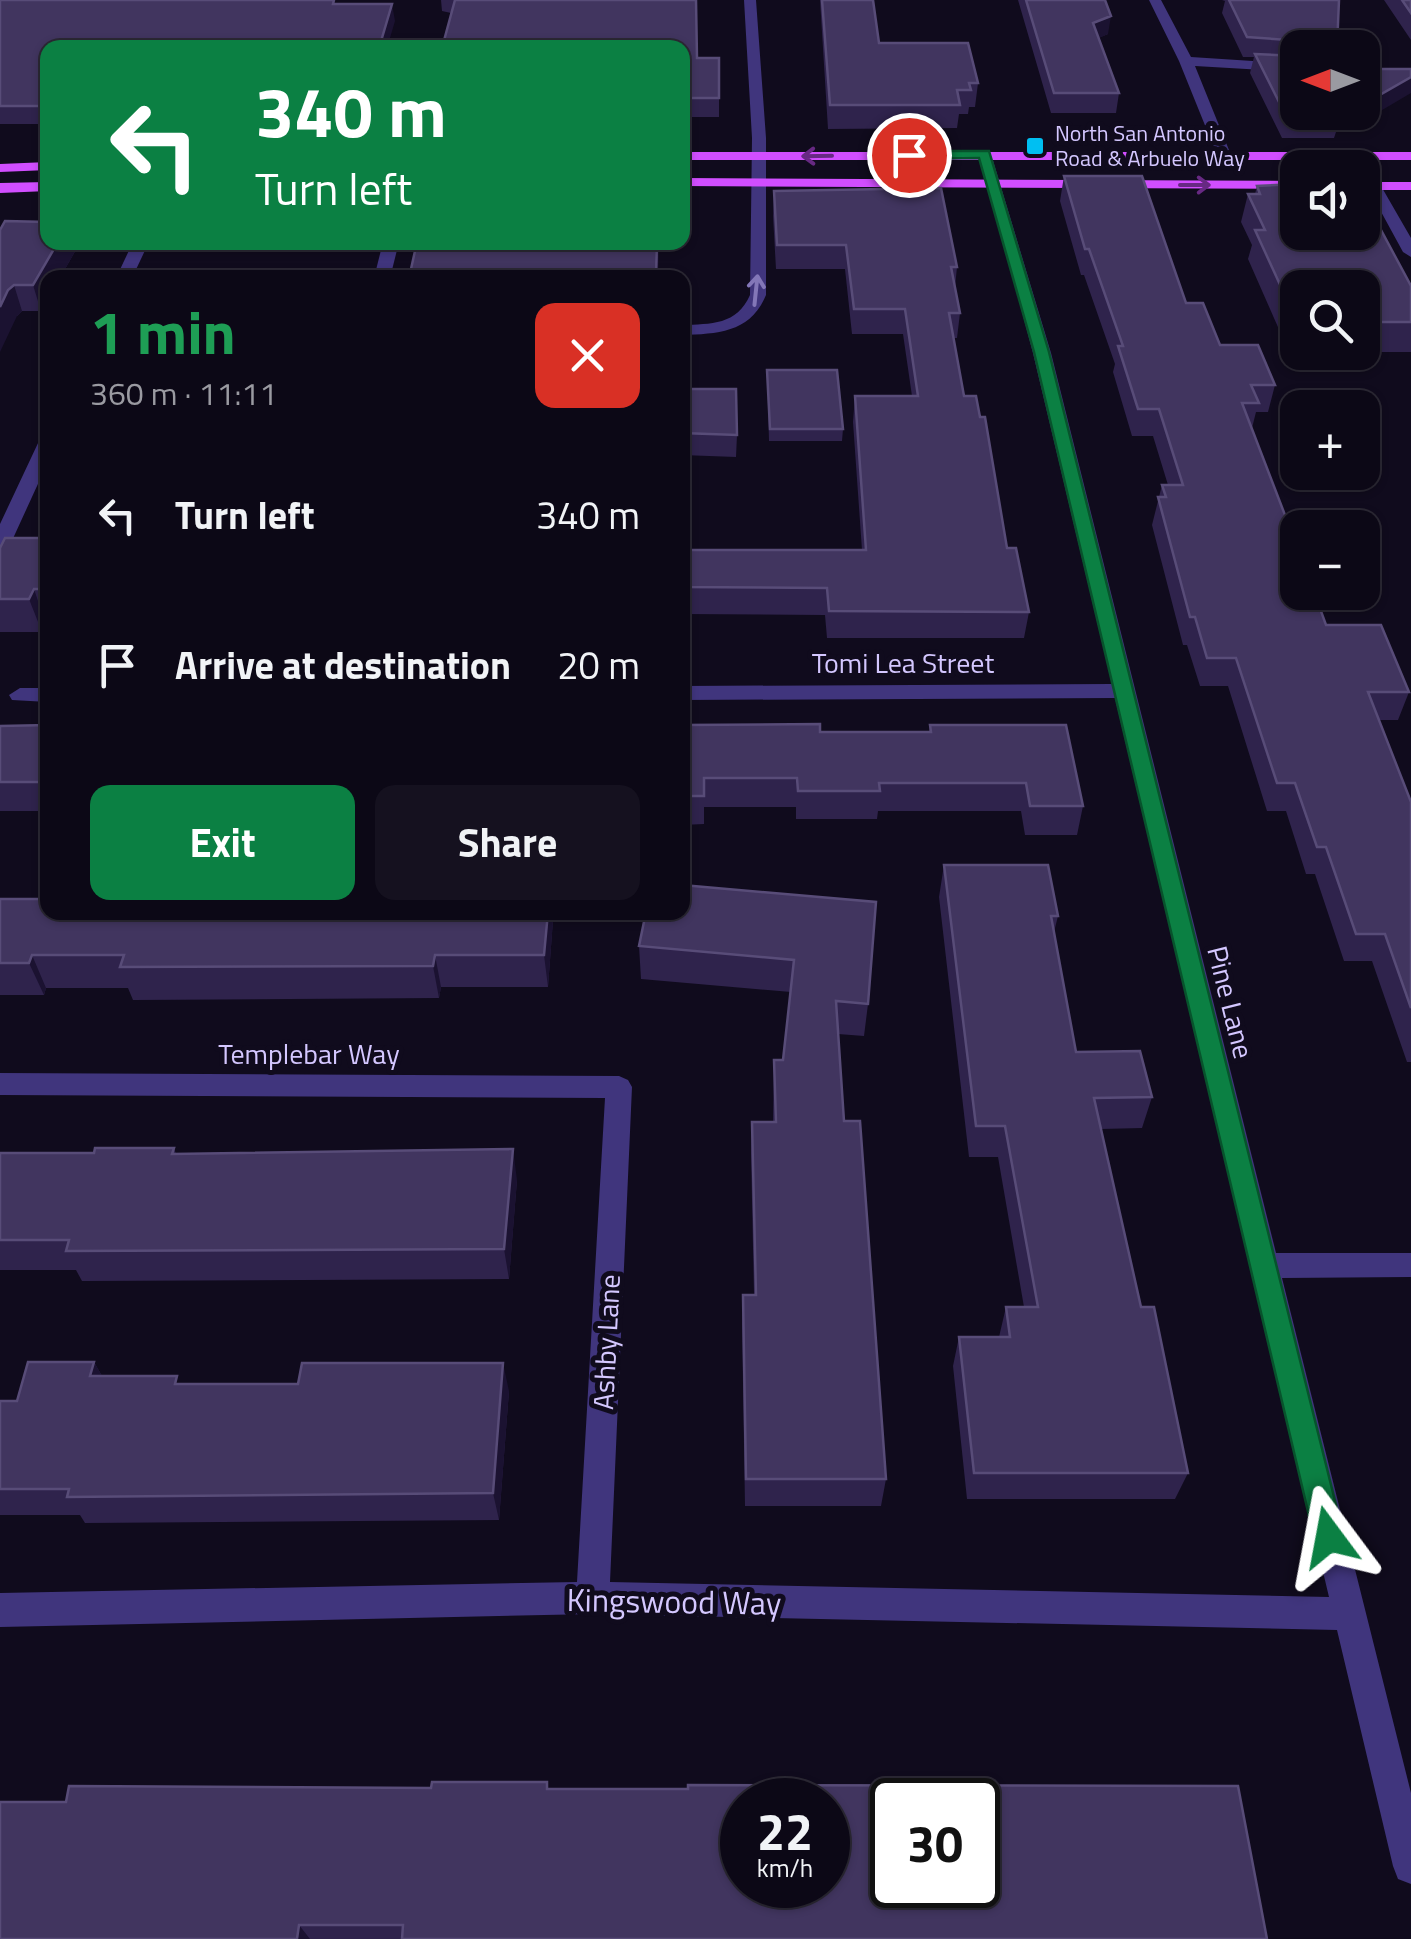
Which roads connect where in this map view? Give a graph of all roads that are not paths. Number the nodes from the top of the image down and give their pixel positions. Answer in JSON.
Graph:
{"nodes":[{"id":1,"x":750,"y":0,"type":"edge"},
{"id":2,"x":1155,"y":0,"type":"edge"},
{"id":3,"x":1186,"y":61,"type":"junction"},
{"id":4,"x":1280,"y":67,"type":"edge"},
{"id":5,"x":984,"y":154,"type":"junction"},
{"id":6,"x":1224,"y":155,"type":"junction"},
{"id":7,"x":690,"y":156,"type":"edge"},
{"id":8,"x":759,"y":156,"type":"junction"},
{"id":9,"x":1411,"y":156,"type":"edge"},
{"id":10,"x":40,"y":166,"type":"edge"},
{"id":11,"x":0,"y":168,"type":"edge"},
{"id":12,"x":690,"y":182,"type":"edge"},
{"id":13,"x":759,"y":182,"type":"junction"},
{"id":14,"x":992,"y":183,"type":"junction"},
{"id":15,"x":1280,"y":185,"type":"edge"},
{"id":16,"x":40,"y":186,"type":"edge"},
{"id":17,"x":1380,"y":186,"type":"edge"},
{"id":18,"x":1411,"y":186,"type":"edge"},
{"id":19,"x":0,"y":188,"type":"edge"},
{"id":20,"x":1380,"y":204,"type":"edge"},
{"id":21,"x":1411,"y":252,"type":"edge"},
{"id":22,"x":690,"y":329,"type":"edge"},
{"id":23,"x":40,"y":458,"type":"edge"},
{"id":24,"x":0,"y":544,"type":"edge"},
{"id":25,"x":1124,"y":691,"type":"junction"},
{"id":26,"x":690,"y":693,"type":"edge"},
{"id":27,"x":20,"y":695,"type":"dead end"},
{"id":28,"x":40,"y":695,"type":"edge"},
{"id":29,"x":0,"y":1084,"type":"edge"},
{"id":30,"x":618,"y":1087,"type":"joint"},
{"id":31,"x":1411,"y":1265,"type":"edge"},
{"id":32,"x":1265,"y":1266,"type":"junction"},
{"id":33,"x":593,"y":1598,"type":"junction"},
{"id":34,"x":0,"y":1610,"type":"edge"},
{"id":35,"x":1347,"y":1614,"type":"junction"},
{"id":36,"x":1411,"y":1866,"type":"edge"}],
"edges":[{"from":1,"to":8,"type":"street"},
{"from":2,"to":3,"type":"street"},
{"from":3,"to":4,"type":"street"},
{"from":3,"to":6,"type":"street"},
{"from":5,"to":6,"type":"main road"},
{"from":5,"to":8,"type":"main road","one_way":true},
{"from":5,"to":14,"type":"street","name":"Pine Lane"},
{"from":6,"to":9,"type":"main road"},
{"from":7,"to":8,"type":"main road"},
{"from":8,"to":13,"type":"street"},
{"from":10,"to":11,"type":"main road"},
{"from":12,"to":13,"type":"main road"},
{"from":13,"to":14,"type":"main road"},
{"from":22,"to":13,"type":"street","one_way":true},
{"from":14,"to":15,"type":"main road","one_way":true},
{"from":14,"to":25,"type":"street","name":"Pine Lane"},
{"from":16,"to":19,"type":"main road"},
{"from":17,"to":18,"type":"main road"},
{"from":20,"to":21,"type":"street"},
{"from":23,"to":24,"type":"street"},
{"from":25,"to":26,"type":"street","name":"Tomi Lea Street"},
{"from":25,"to":32,"type":"street","name":"Pine Lane"},
{"from":27,"to":28,"type":"street"},
{"from":29,"to":30,"type":"street","name":"Templebar Way"},
{"from":30,"to":33,"type":"street","name":"Ashby Lane"},
{"from":31,"to":32,"type":"street"},
{"from":32,"to":35,"type":"street","name":"Pine Lane"},
{"from":33,"to":34,"type":"street","name":"Kingswood Way"},
{"from":33,"to":35,"type":"street","name":"Kingswood Way"},
{"from":35,"to":36,"type":"street","name":"Pine Lane"}]}
